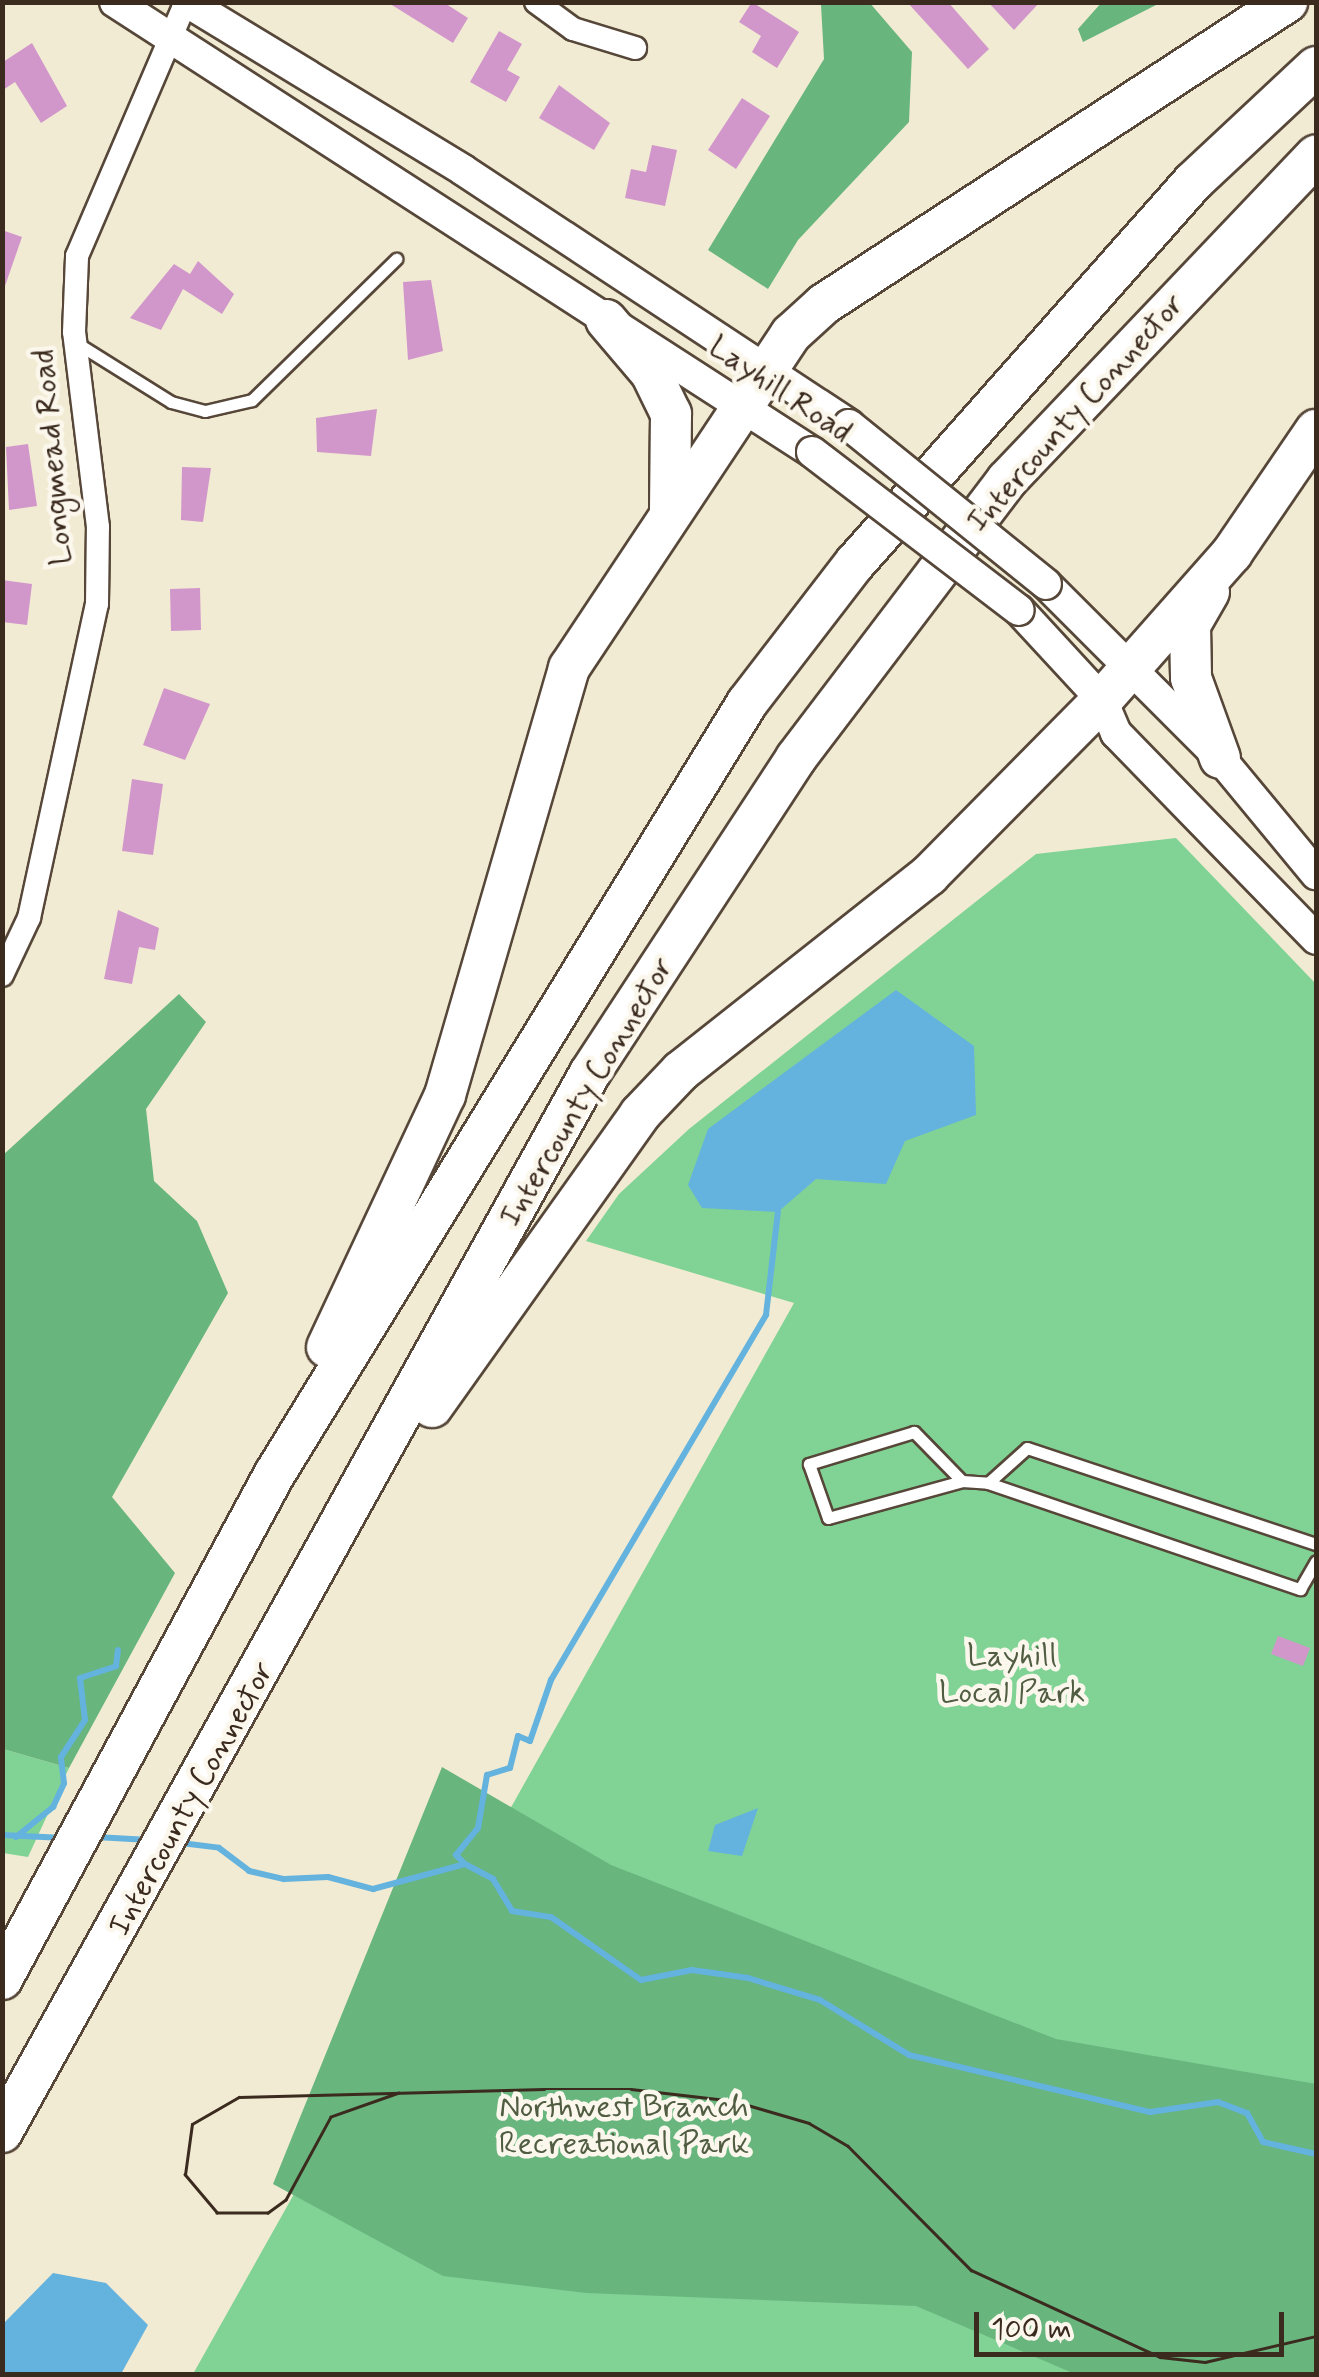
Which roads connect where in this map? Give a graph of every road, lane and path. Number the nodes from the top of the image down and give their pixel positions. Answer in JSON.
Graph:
{"nodes":[{"id":1,"x":116,"y":2,"type":"edge"},
{"id":2,"x":186,"y":2,"type":"edge"},
{"id":3,"x":536,"y":2,"type":"edge"},
{"id":4,"x":1286,"y":2,"type":"edge"},
{"id":5,"x":166,"y":35,"type":"junction"},
{"id":6,"x":635,"y":48,"type":"dead end"},
{"id":7,"x":1316,"y":67,"type":"edge"},
{"id":8,"x":1316,"y":155,"type":"edge"},
{"id":9,"x":396,"y":258,"type":"dead end"},
{"id":10,"x":606,"y":320,"type":"junction"},
{"id":11,"x":75,"y":342,"type":"junction"},
{"id":12,"x":758,"y":388,"type":"junction"},
{"id":13,"x":1316,"y":430,"type":"edge"},
{"id":14,"x":666,"y":528,"type":"junction"},
{"id":15,"x":1232,"y":553,"type":"junction"},
{"id":16,"x":1133,"y":665,"type":"junction"},
{"id":17,"x":1102,"y":700,"type":"junction"},
{"id":18,"x":1220,"y":758,"type":"junction"},
{"id":19,"x":1316,"y":874,"type":"edge"},
{"id":20,"x":1316,"y":938,"type":"edge"},
{"id":21,"x":2,"y":975,"type":"edge"},
{"id":22,"x":274,"y":1476,"type":"junction"},
{"id":23,"x":962,"y":1481,"type":"junction"},
{"id":24,"x":988,"y":1483,"type":"junction"},
{"id":25,"x":1316,"y":1544,"type":"edge"},
{"id":26,"x":326,"y":1556,"type":"junction"},
{"id":27,"x":1316,"y":1561,"type":"edge"},
{"id":28,"x":2,"y":1979,"type":"edge"},
{"id":29,"x":2,"y":2132,"type":"edge"}],
"edges":[{"from":1,"to":5,"type":"main road","name":"Layhill Road"},
{"from":2,"to":5,"type":"street","name":"Longmead Road"},
{"from":2,"to":12,"type":"main road","name":"Layhill Road"},
{"from":3,"to":6,"type":"street"},
{"from":4,"to":12,"type":"highway"},
{"from":5,"to":10,"type":"main road","name":"Layhill Road"},
{"from":5,"to":11,"type":"street","name":"Longmead Road"},
{"from":7,"to":22,"type":"highway","name":"Intercounty Connector"},
{"from":8,"to":26,"type":"highway","name":"Intercounty Connector"},
{"from":9,"to":11,"type":"lane"},
{"from":10,"to":12,"type":"main road","name":"Layhill Road"},
{"from":10,"to":14,"type":"highway"},
{"from":11,"to":21,"type":"street","name":"Longmead Road"},
{"from":12,"to":14,"type":"highway"},
{"from":12,"to":16,"type":"main road","name":"Layhill Road","bridge":true},
{"from":12,"to":17,"type":"main road","name":"Layhill Road","bridge":true},
{"from":13,"to":15,"type":"highway"},
{"from":14,"to":22,"type":"highway"},
{"from":15,"to":16,"type":"highway"},
{"from":15,"to":18,"type":"highway"},
{"from":16,"to":17,"type":"highway"},
{"from":16,"to":18,"type":"main road","name":"Layhill Road"},
{"from":17,"to":20,"type":"main road","name":"Layhill Road"},
{"from":17,"to":26,"type":"highway"},
{"from":18,"to":19,"type":"main road","name":"Layhill Road"},
{"from":22,"to":28,"type":"highway","name":"Intercounty Connector"},
{"from":23,"to":23,"type":"lane"},
{"from":23,"to":24,"type":"lane"},
{"from":24,"to":25,"type":"lane"},
{"from":24,"to":27,"type":"lane"},
{"from":26,"to":29,"type":"highway","name":"Intercounty Connector"}]}
